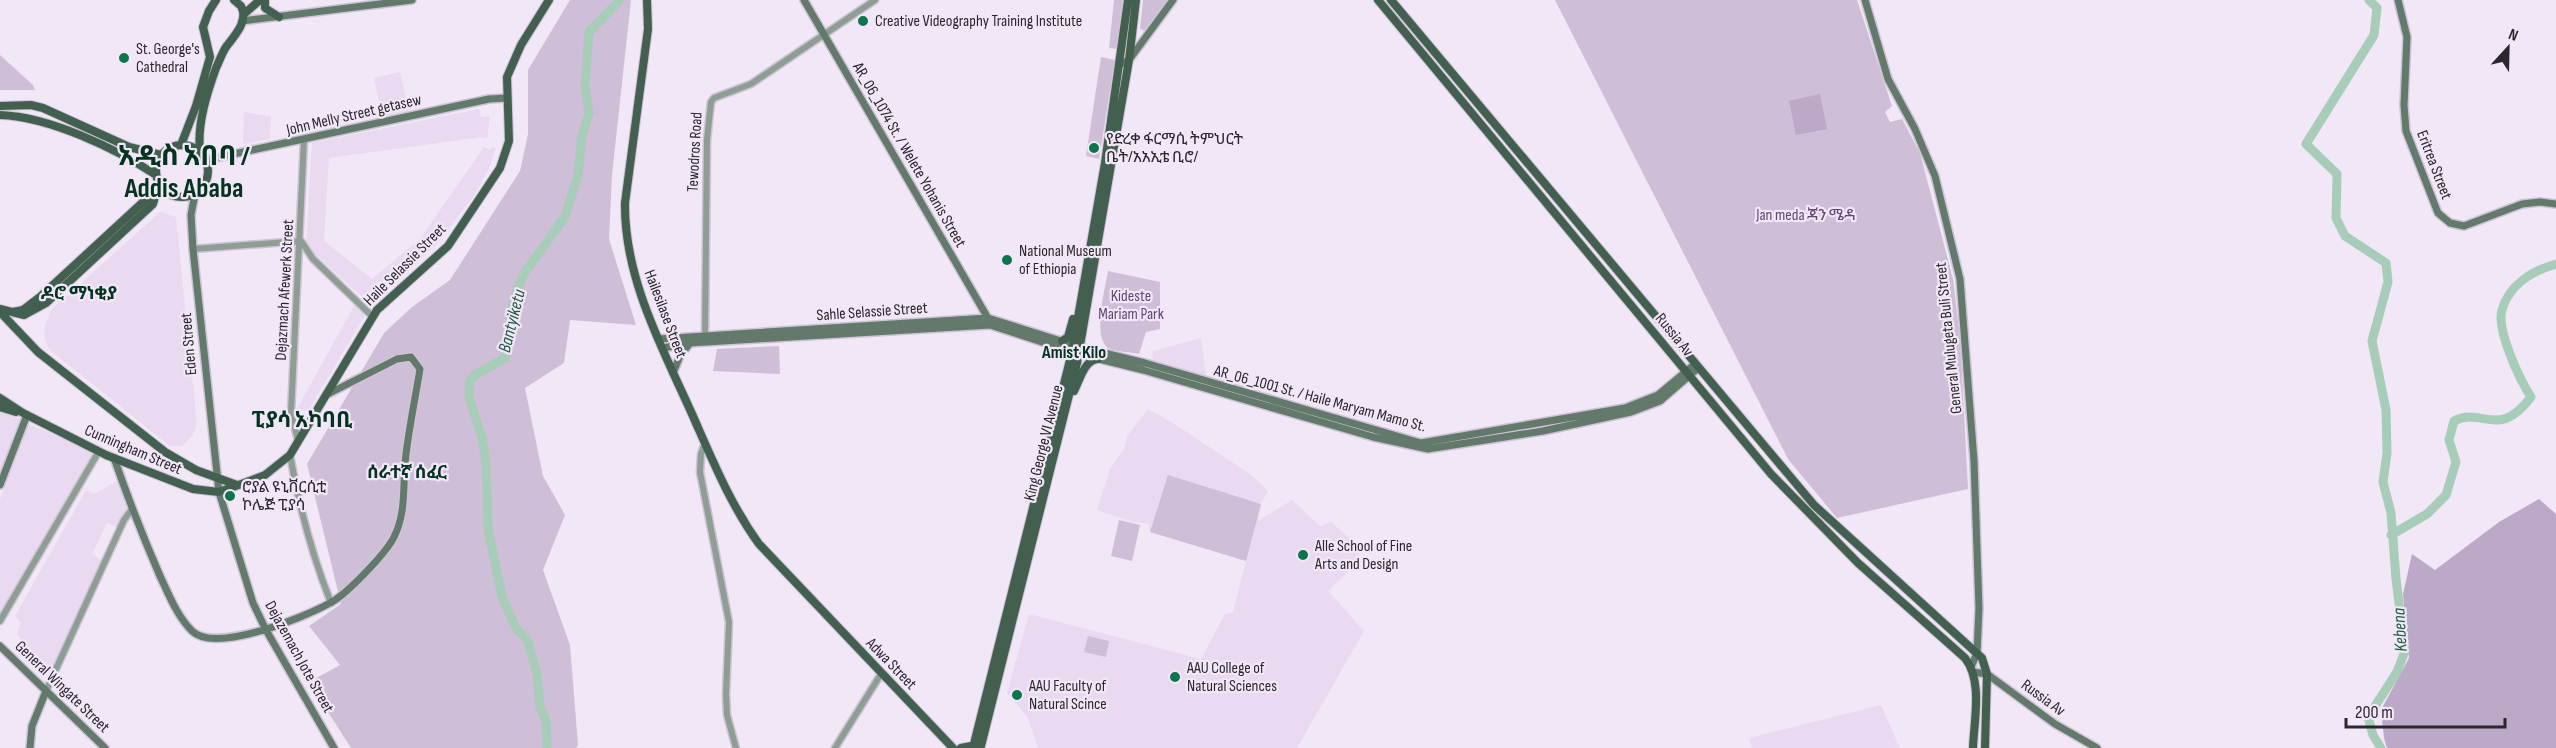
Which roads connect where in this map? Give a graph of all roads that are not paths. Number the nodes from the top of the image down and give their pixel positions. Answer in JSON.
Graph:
{"nodes":[{"id":1,"x":216,"y":0,"type":"edge"},
{"id":2,"x":237,"y":0,"type":"edge"},
{"id":3,"x":260,"y":0,"type":"edge"},
{"id":4,"x":265,"y":0,"type":"edge"},
{"id":5,"x":411,"y":0,"type":"edge"},
{"id":6,"x":549,"y":0,"type":"edge"},
{"id":7,"x":647,"y":0,"type":"edge"},
{"id":8,"x":804,"y":0,"type":"edge"},
{"id":9,"x":875,"y":0,"type":"edge"},
{"id":10,"x":1128,"y":0,"type":"edge"},
{"id":11,"x":1136,"y":0,"type":"edge"},
{"id":12,"x":1173,"y":0,"type":"edge"},
{"id":13,"x":1390,"y":0,"type":"edge"},
{"id":14,"x":1865,"y":0,"type":"edge"},
{"id":15,"x":2398,"y":0,"type":"edge"},
{"id":16,"x":1380,"y":3,"type":"edge"},
{"id":17,"x":243,"y":17,"type":"junction"},
{"id":18,"x":279,"y":17,"type":"junction"},
{"id":19,"x":824,"y":35,"type":"junction"},
{"id":20,"x":208,"y":42,"type":"junction"},
{"id":21,"x":227,"y":46,"type":"junction"},
{"id":22,"x":1129,"y":60,"type":"junction"},
{"id":23,"x":1119,"y":65,"type":"junction"},
{"id":24,"x":507,"y":98,"type":"junction"},
{"id":25,"x":0,"y":106,"type":"edge"},
{"id":26,"x":0,"y":115,"type":"edge"},
{"id":27,"x":304,"y":140,"type":"junction"},
{"id":28,"x":181,"y":145,"type":"junction"},
{"id":29,"x":200,"y":151,"type":"junction"},
{"id":30,"x":161,"y":155,"type":"junction"},
{"id":31,"x":206,"y":160,"type":"junction"},
{"id":32,"x":158,"y":179,"type":"junction"},
{"id":33,"x":195,"y":194,"type":"junction"},
{"id":34,"x":2556,"y":197,"type":"edge"},
{"id":35,"x":2546,"y":202,"type":"junction"},
{"id":36,"x":2556,"y":204,"type":"edge"},
{"id":37,"x":301,"y":241,"type":"junction"},
{"id":38,"x":193,"y":249,"type":"junction"},
{"id":39,"x":1082,"y":289,"type":"junction"},
{"id":40,"x":0,"y":310,"type":"edge"},
{"id":41,"x":372,"y":316,"type":"junction"},
{"id":42,"x":989,"y":321,"type":"junction"},
{"id":43,"x":658,"y":339,"type":"junction"},
{"id":44,"x":705,"y":339,"type":"junction"},
{"id":45,"x":1062,"y":341,"type":"junction"},
{"id":46,"x":690,"y":343,"type":"junction"},
{"id":47,"x":663,"y":348,"type":"junction"},
{"id":48,"x":1076,"y":350,"type":"junction"},
{"id":49,"x":1098,"y":359,"type":"junction"},
{"id":50,"x":1696,"y":366,"type":"junction"},
{"id":51,"x":673,"y":373,"type":"junction"},
{"id":52,"x":1688,"y":373,"type":"junction"},
{"id":53,"x":326,"y":395,"type":"junction"},
{"id":54,"x":0,"y":398,"type":"edge"},
{"id":55,"x":1067,"y":406,"type":"junction"},
{"id":56,"x":0,"y":407,"type":"edge"},
{"id":57,"x":25,"y":414,"type":"junction"},
{"id":58,"x":298,"y":440,"type":"junction"},
{"id":59,"x":705,"y":443,"type":"junction"},
{"id":60,"x":1421,"y":446,"type":"junction"},
{"id":61,"x":99,"y":451,"type":"junction"},
{"id":62,"x":290,"y":455,"type":"junction"},
{"id":63,"x":114,"y":458,"type":"junction"},
{"id":64,"x":216,"y":477,"type":"junction"},
{"id":65,"x":0,"y":485,"type":"edge"},
{"id":66,"x":237,"y":485,"type":"junction"},
{"id":67,"x":219,"y":492,"type":"junction"},
{"id":68,"x":132,"y":509,"type":"junction"},
{"id":69,"x":1880,"y":568,"type":"junction"},
{"id":70,"x":1872,"y":576,"type":"junction"},
{"id":71,"x":811,"y":598,"type":"joint"},
{"id":72,"x":331,"y":603,"type":"junction"},
{"id":73,"x":0,"y":621,"type":"edge"},
{"id":74,"x":266,"y":630,"type":"junction"},
{"id":75,"x":0,"y":646,"type":"edge"},
{"id":76,"x":1977,"y":653,"type":"junction"},
{"id":77,"x":1972,"y":669,"type":"junction"},
{"id":78,"x":881,"y":674,"type":"junction"},
{"id":79,"x":1987,"y":674,"type":"junction"},
{"id":80,"x":46,"y":691,"type":"junction"},
{"id":81,"x":980,"y":746,"type":"edge"},
{"id":82,"x":30,"y":748,"type":"edge"},
{"id":83,"x":105,"y":748,"type":"edge"},
{"id":84,"x":334,"y":748,"type":"edge"},
{"id":85,"x":736,"y":748,"type":"edge"},
{"id":86,"x":836,"y":748,"type":"edge"},
{"id":87,"x":952,"y":748,"type":"edge"},
{"id":88,"x":961,"y":748,"type":"edge"},
{"id":89,"x":1973,"y":748,"type":"edge"},
{"id":90,"x":1985,"y":748,"type":"edge"},
{"id":91,"x":2097,"y":748,"type":"edge"}],
"edges":[{"from":1,"to":20,"type":"main road"},
{"from":2,"to":17,"type":"main road"},
{"from":3,"to":17,"type":"main road"},
{"from":4,"to":18,"type":"main road"},
{"from":5,"to":18,"type":"main road"},
{"from":6,"to":24,"type":"main road","name":"Haile Selassie Street"},
{"from":7,"to":43,"type":"main road","name":"Hailesilase Street"},
{"from":8,"to":19,"type":"main road","name":"AR_06_1074 St. / Welete Yohanis Street"},
{"from":9,"to":19,"type":"street"},
{"from":10,"to":23,"type":"main road","name":"King George VI Avenue"},
{"from":11,"to":22,"type":"main road","name":"King George VI Avenue"},
{"from":12,"to":22,"type":"main road"},
{"from":13,"to":16,"type":"main road"},
{"from":13,"to":50,"type":"main road","name":"Russia Av"},
{"from":14,"to":76,"type":"main road","name":"General Mulugeta Buli Street"},
{"from":15,"to":35,"type":"main road","name":"Eritrea Street"},
{"from":16,"to":52,"type":"main road","name":"Russia Av"},
{"from":17,"to":18,"type":"main road"},
{"from":17,"to":21,"type":"main road"},
{"from":19,"to":42,"type":"main road","name":"AR_06_1074 St. / Welete Yohanis Street"},
{"from":19,"to":44,"type":"street","name":"Tewodros Road"},
{"from":20,"to":21,"type":"main road"},
{"from":20,"to":28,"type":"main road"},
{"from":21,"to":29,"type":"main road"},
{"from":22,"to":23,"type":"main road"},
{"from":22,"to":48,"type":"main road","name":"King George VI Avenue"},
{"from":23,"to":39,"type":"main road","name":"King George VI Avenue"},
{"from":24,"to":27,"type":"main road","name":"John Melly Street getasew"},
{"from":24,"to":41,"type":"main road","name":"Haile Selassie Street"},
{"from":25,"to":30,"type":"main road"},
{"from":26,"to":32,"type":"main road"},
{"from":27,"to":31,"type":"main road","name":"John Melly Street getasew"},
{"from":27,"to":37,"type":"street","name":"Dejazmach Afewerk Street"},
{"from":28,"to":29,"type":"main road"},
{"from":28,"to":30,"type":"main road"},
{"from":29,"to":31,"type":"main road"},
{"from":30,"to":32,"type":"main road"},
{"from":31,"to":33,"type":"main road"},
{"from":32,"to":33,"type":"main road"},
{"from":32,"to":40,"type":"main road"},
{"from":33,"to":38,"type":"main road","name":"Eden Street"},
{"from":34,"to":35,"type":"main road"},
{"from":35,"to":36,"type":"main road","name":"Eritrea Street"},
{"from":37,"to":38,"type":"street"},
{"from":37,"to":41,"type":"street"},
{"from":37,"to":58,"type":"street","name":"Dejazmach Afewerk Street"},
{"from":38,"to":64,"type":"main road","name":"Eden Street"},
{"from":39,"to":45,"type":"main road"},
{"from":39,"to":48,"type":"main road","name":"King George VI Avenue"},
{"from":40,"to":64,"type":"main road"},
{"from":41,"to":53,"type":"main road","name":"Haile Selassie Street"},
{"from":42,"to":44,"type":"main road","name":"Sahle Selassie Street"},
{"from":42,"to":45,"type":"main road","name":"Sahle Selassie Street"},
{"from":42,"to":48,"type":"main road"},
{"from":43,"to":44,"type":"main road","name":"Sahle Selassie Street"},
{"from":43,"to":47,"type":"main road","name":"Hailesilase Street"},
{"from":44,"to":46,"type":"main road"},
{"from":45,"to":48,"type":"main road","name":"Sahle Selassie Street"},
{"from":46,"to":47,"type":"main road"},
{"from":46,"to":51,"type":"main road"},
{"from":47,"to":51,"type":"main road","name":"Hailesilase Street"},
{"from":48,"to":49,"type":"main road"},
{"from":48,"to":55,"type":"main road","name":"King George VI Avenue"},
{"from":48,"to":60,"type":"main road","name":"AR_06_1001 St. / Haile Maryam Mamo St."},
{"from":48,"to":81,"type":"main road","name":"King George VI Avenue"},
{"from":49,"to":55,"type":"main road"},
{"from":49,"to":60,"type":"main road"},
{"from":50,"to":52,"type":"main road","name":"AR_06_1001 St. / Haile Maryam Mamo St."},
{"from":50,"to":69,"type":"main road","name":"Russia Av"},
{"from":51,"to":59,"type":"main road","name":"Hailesilase Street"},
{"from":52,"to":60,"type":"main road","name":"AR_06_1001 St. / Haile Maryam Mamo St."},
{"from":52,"to":70,"type":"main road","name":"Russia Av"},
{"from":53,"to":58,"type":"main road","name":"Haile Selassie Street"},
{"from":53,"to":72,"type":"main road"},
{"from":54,"to":57,"type":"main road","name":"Cunningham Street"},
{"from":55,"to":81,"type":"main road","name":"King George VI Avenue"},
{"from":56,"to":57,"type":"main road","name":"Cunningham Street"},
{"from":57,"to":61,"type":"main road","name":"Cunningham Street"},
{"from":57,"to":65,"type":"main road"},
{"from":58,"to":62,"type":"main road","name":"Haile Selassie Street"},
{"from":59,"to":71,"type":"main road","name":"Hailesilase Street"},
{"from":59,"to":85,"type":"street"},
{"from":61,"to":63,"type":"main road","name":"Cunningham Street"},
{"from":61,"to":73,"type":"street"},
{"from":62,"to":66,"type":"main road","name":"Haile Selassie Street"},
{"from":62,"to":72,"type":"street"},
{"from":63,"to":67,"type":"main road","name":"Cunningham Street"},
{"from":63,"to":68,"type":"main road"},
{"from":64,"to":66,"type":"main road"},
{"from":64,"to":67,"type":"main road","name":"Eden Street"},
{"from":66,"to":67,"type":"main road","name":"Cunningham Street"},
{"from":67,"to":74,"type":"main road","name":"Dejazemach Jote Street"},
{"from":68,"to":74,"type":"main road"},
{"from":68,"to":80,"type":"street"},
{"from":69,"to":70,"type":"main road"},
{"from":69,"to":76,"type":"main road","name":"Russia Av"},
{"from":70,"to":77,"type":"main road","name":"Russia Av"},
{"from":71,"to":78,"type":"main road","name":"Adwa Street"},
{"from":72,"to":74,"type":"main road"},
{"from":74,"to":84,"type":"main road","name":"Dejazemach Jote Street"},
{"from":75,"to":80,"type":"main road","name":"General Wingate Street"},
{"from":76,"to":77,"type":"main road"},
{"from":76,"to":79,"type":"main road","name":"Russia Av"},
{"from":77,"to":79,"type":"main road","name":"Russia Av"},
{"from":77,"to":89,"type":"main road"},
{"from":78,"to":86,"type":"street"},
{"from":78,"to":87,"type":"main road","name":"Adwa Street"},
{"from":79,"to":90,"type":"main road"},
{"from":79,"to":91,"type":"main road","name":"Russia Av"},
{"from":80,"to":82,"type":"main road"},
{"from":80,"to":83,"type":"main road","name":"General Wingate Street"},
{"from":81,"to":88,"type":"main road"}]}
